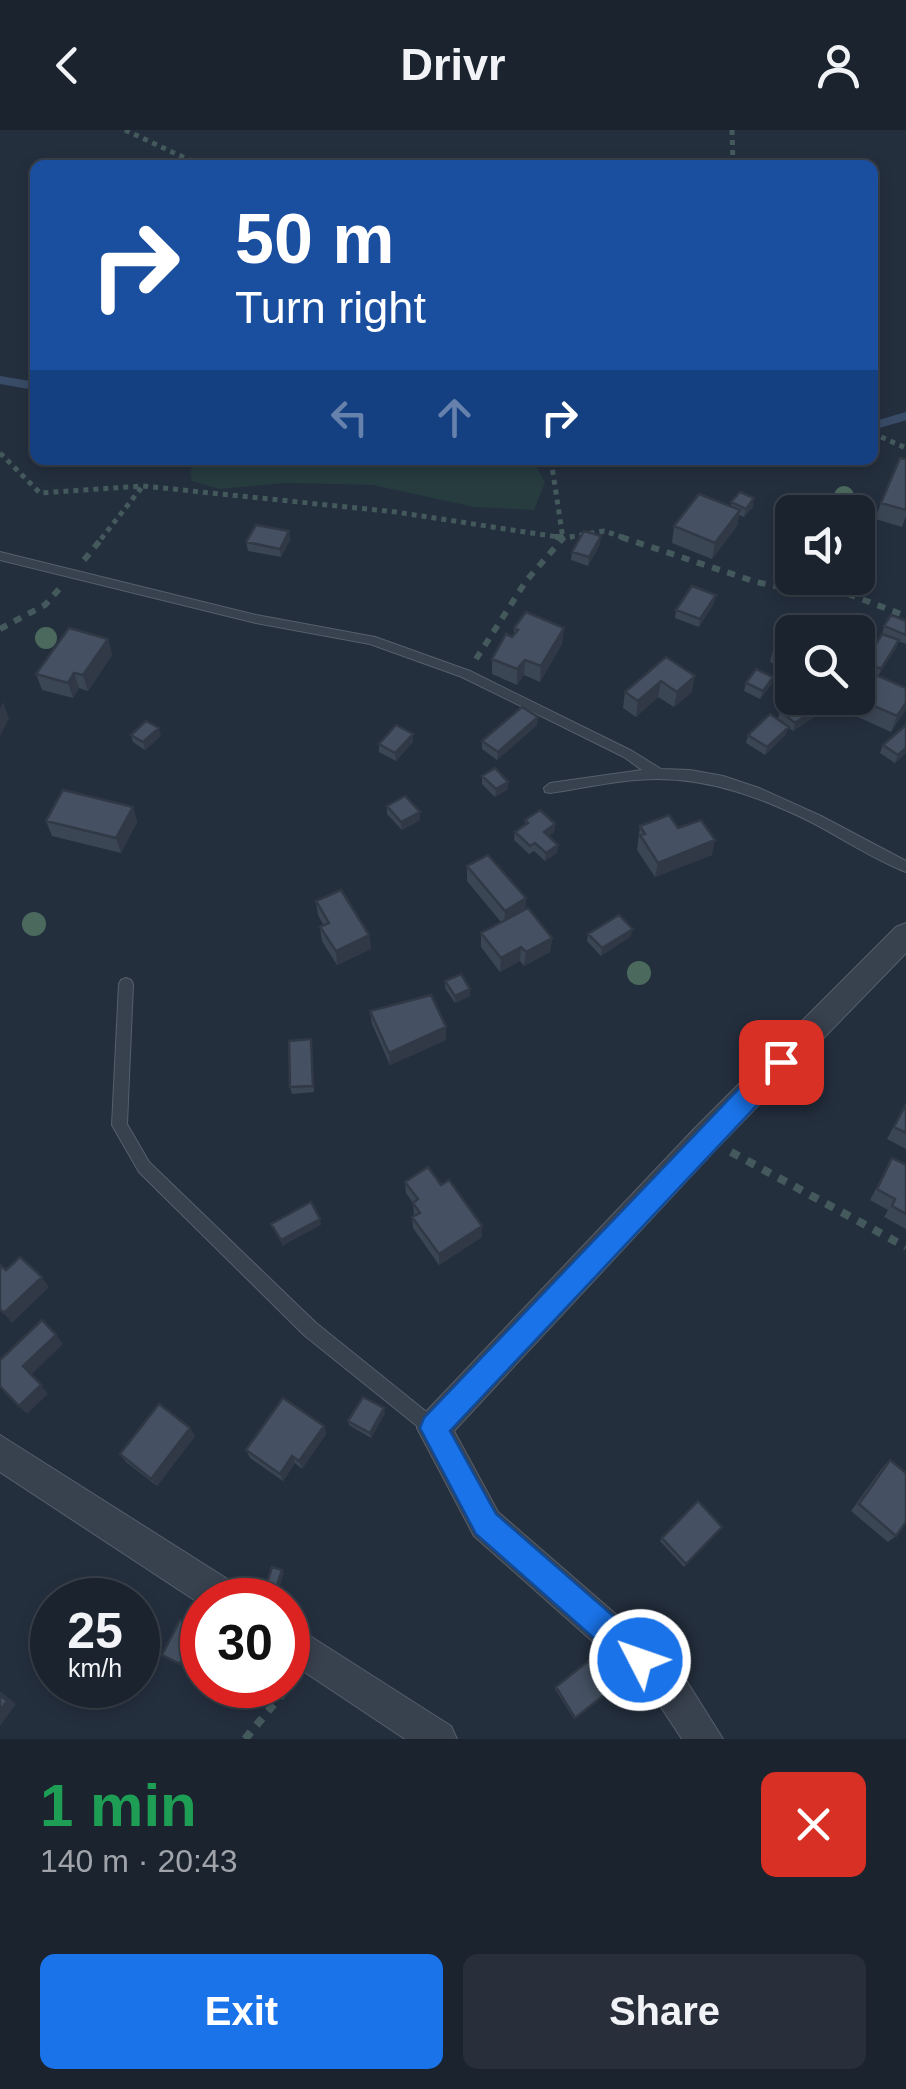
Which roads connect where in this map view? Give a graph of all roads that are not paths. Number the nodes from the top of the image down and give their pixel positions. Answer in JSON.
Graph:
{"nodes":[{"id":1,"x":0,"y":556,"type":"edge"},
{"id":2,"x":658,"y":774,"type":"junction"},
{"id":3,"x":550,"y":788,"type":"dead end"},
{"id":4,"x":906,"y":867,"type":"edge"},
{"id":5,"x":906,"y":935,"type":"edge"},
{"id":6,"x":126,"y":984,"type":"dead end"},
{"id":7,"x":434,"y":1428,"type":"junction"},
{"id":8,"x":0,"y":1452,"type":"edge"},
{"id":9,"x":192,"y":1578,"type":"edge"},
{"id":10,"x":310,"y":1655,"type":"edge"},
{"id":11,"x":438,"y":1739,"type":"edge"},
{"id":12,"x":704,"y":1739,"type":"edge"}],
"edges":[{"from":1,"to":2,"type":"lane"},
{"from":2,"to":3,"type":"lane"},
{"from":2,"to":4,"type":"lane"},
{"from":5,"to":7,"type":"street"},
{"from":6,"to":7,"type":"lane"},
{"from":7,"to":12,"type":"street"},
{"from":8,"to":9,"type":"street"},
{"from":10,"to":11,"type":"street"}]}
